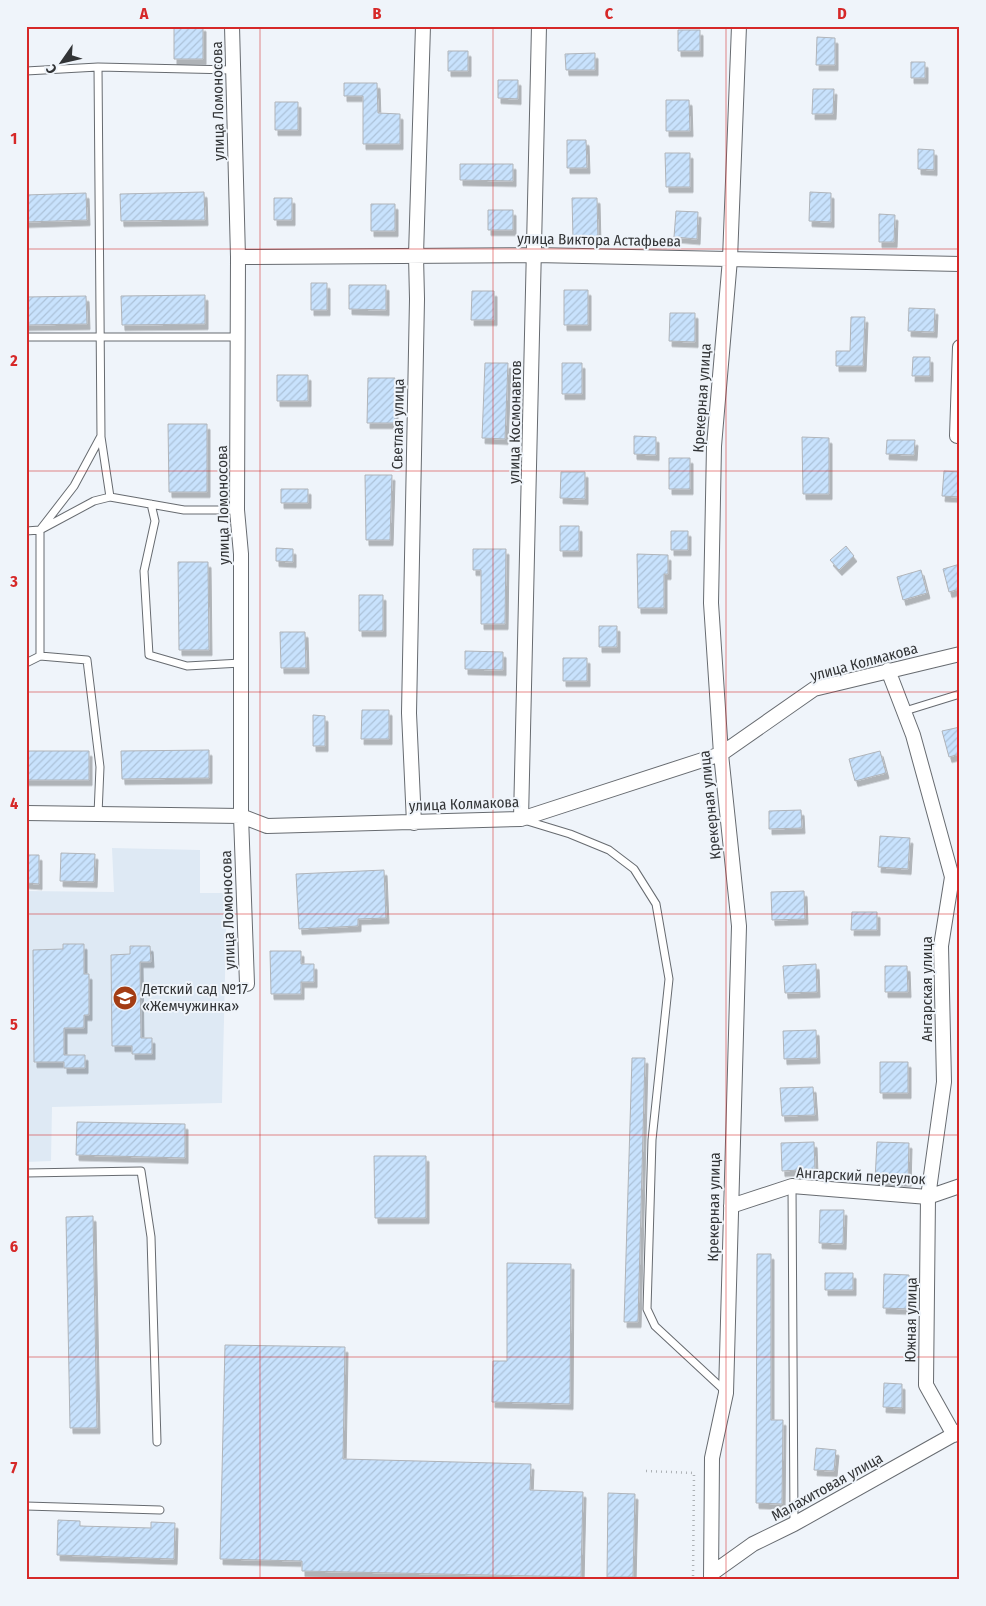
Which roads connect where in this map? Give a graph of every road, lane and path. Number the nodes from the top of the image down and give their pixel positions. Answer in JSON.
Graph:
{"nodes":[{"id":1,"x":232,"y":26,"type":"edge"},
{"id":2,"x":423,"y":26,"type":"edge"},
{"id":3,"x":539,"y":26,"type":"edge"},
{"id":4,"x":739,"y":26,"type":"edge"},
{"id":5,"x":98,"y":67,"type":"junction"},
{"id":6,"x":233,"y":70,"type":"junction"},
{"id":7,"x":26,"y":71,"type":"edge"},
{"id":8,"x":416,"y":255,"type":"junction"},
{"id":9,"x":535,"y":255,"type":"junction"},
{"id":10,"x":238,"y":257,"type":"junction"},
{"id":11,"x":730,"y":259,"type":"junction"},
{"id":12,"x":960,"y":264,"type":"edge"},
{"id":13,"x":100,"y":336,"type":"junction"},
{"id":14,"x":237,"y":336,"type":"junction"},
{"id":15,"x":26,"y":337,"type":"edge"},
{"id":16,"x":960,"y":346,"type":"edge"},
{"id":17,"x":101,"y":436,"type":"junction"},
{"id":18,"x":957,"y":436,"type":"dead end"},
{"id":19,"x":110,"y":497,"type":"junction"},
{"id":20,"x":151,"y":504,"type":"junction"},
{"id":21,"x":237,"y":510,"type":"junction"},
{"id":22,"x":40,"y":530,"type":"junction"},
{"id":23,"x":26,"y":532,"type":"edge"},
{"id":24,"x":960,"y":654,"type":"edge"},
{"id":25,"x":40,"y":656,"type":"junction"},
{"id":26,"x":241,"y":662,"type":"junction"},
{"id":27,"x":26,"y":664,"type":"edge"},
{"id":28,"x":888,"y":670,"type":"junction"},
{"id":29,"x":960,"y":694,"type":"edge"},
{"id":30,"x":906,"y":710,"type":"junction"},
{"id":31,"x":721,"y":754,"type":"junction"},
{"id":32,"x":26,"y":813,"type":"edge"},
{"id":33,"x":98,"y":814,"type":"junction"},
{"id":34,"x":240,"y":816,"type":"junction"},
{"id":35,"x":521,"y":819,"type":"junction"},
{"id":36,"x":414,"y":823,"type":"junction"},
{"id":37,"x":956,"y":877,"type":"edge"},
{"id":38,"x":247,"y":984,"type":"dead end"},
{"id":39,"x":26,"y":1173,"type":"edge"},
{"id":40,"x":792,"y":1186,"type":"junction"},
{"id":41,"x":960,"y":1186,"type":"edge"},
{"id":42,"x":928,"y":1197,"type":"junction"},
{"id":43,"x":731,"y":1206,"type":"junction"},
{"id":44,"x":726,"y":1393,"type":"junction"},
{"id":45,"x":957,"y":1433,"type":"edge"},
{"id":46,"x":157,"y":1442,"type":"dead end"},
{"id":47,"x":646,"y":1472,"type":"dead end"},
{"id":48,"x":26,"y":1506,"type":"edge"},
{"id":49,"x":160,"y":1510,"type":"dead end"},
{"id":50,"x":794,"y":1524,"type":"junction"},
{"id":51,"x":711,"y":1577,"type":"edge"},
{"id":52,"x":693,"y":1580,"type":"edge"}],
"edges":[{"from":1,"to":6,"type":"street","name":"улица Ломоносова"},
{"from":2,"to":8,"type":"street","name":"Светлая улица"},
{"from":3,"to":9,"type":"street","name":"улица Космонавтов"},
{"from":4,"to":11,"type":"street","name":"Крекерная улица"},
{"from":5,"to":6,"type":"lane"},
{"from":5,"to":7,"type":"lane"},
{"from":5,"to":13,"type":"lane"},
{"from":6,"to":10,"type":"street","name":"улица Ломоносова"},
{"from":8,"to":9,"type":"street","name":"улица Виктора Астафьева"},
{"from":8,"to":10,"type":"street","name":"улица Виктора Астафьева"},
{"from":8,"to":36,"type":"street","name":"Светлая улица"},
{"from":9,"to":11,"type":"street","name":"улица Виктора Астафьева"},
{"from":9,"to":35,"type":"street","name":"улица Космонавтов"},
{"from":10,"to":14,"type":"street","name":"улица Ломоносова"},
{"from":11,"to":12,"type":"street","name":"улица Виктора Астафьева"},
{"from":11,"to":31,"type":"street","name":"Крекерная улица"},
{"from":13,"to":14,"type":"lane"},
{"from":13,"to":15,"type":"lane"},
{"from":13,"to":17,"type":"lane"},
{"from":14,"to":21,"type":"street","name":"улица Ломоносова"},
{"from":16,"to":18,"type":"street"},
{"from":17,"to":19,"type":"lane"},
{"from":17,"to":22,"type":"lane"},
{"from":19,"to":20,"type":"lane"},
{"from":19,"to":22,"type":"lane"},
{"from":20,"to":21,"type":"lane"},
{"from":20,"to":26,"type":"lane"},
{"from":21,"to":26,"type":"street","name":"улица Ломоносова"},
{"from":22,"to":23,"type":"lane"},
{"from":22,"to":25,"type":"lane"},
{"from":24,"to":28,"type":"street","name":"улица Колмакова"},
{"from":25,"to":27,"type":"lane"},
{"from":25,"to":33,"type":"lane"},
{"from":26,"to":34,"type":"street","name":"улица Ломоносова"},
{"from":28,"to":30,"type":"street","name":"Ангарская улица"},
{"from":28,"to":31,"type":"street","name":"улица Колмакова"},
{"from":29,"to":30,"type":"lane"},
{"from":30,"to":37,"type":"street","name":"Ангарская улица"},
{"from":31,"to":35,"type":"street","name":"улица Колмакова"},
{"from":31,"to":43,"type":"street","name":"Крекерная улица"},
{"from":32,"to":33,"type":"street","name":"улица Колмакова"},
{"from":33,"to":34,"type":"street","name":"улица Колмакова"},
{"from":34,"to":36,"type":"street","name":"улица Колмакова"},
{"from":34,"to":38,"type":"street","name":"улица Ломоносова"},
{"from":35,"to":36,"type":"street","name":"улица Колмакова"},
{"from":35,"to":44,"type":"lane"},
{"from":37,"to":42,"type":"street","name":"Ангарская улица"},
{"from":39,"to":46,"type":"lane"},
{"from":40,"to":42,"type":"street","name":"Ангарский переулок"},
{"from":40,"to":43,"type":"street","name":"Ангарский переулок"},
{"from":40,"to":50,"type":"lane"},
{"from":41,"to":42,"type":"street","name":"Ангарский переулок"},
{"from":42,"to":45,"type":"street","name":"Южная улица"},
{"from":43,"to":44,"type":"street","name":"Крекерная улица"},
{"from":44,"to":51,"type":"street","name":"Крекерная улица"},
{"from":45,"to":50,"type":"street","name":"Малахитовая улица"},
{"from":47,"to":52,"type":"path"},
{"from":48,"to":49,"type":"lane"},
{"from":50,"to":51,"type":"street","name":"Малахитовая улица"}]}
